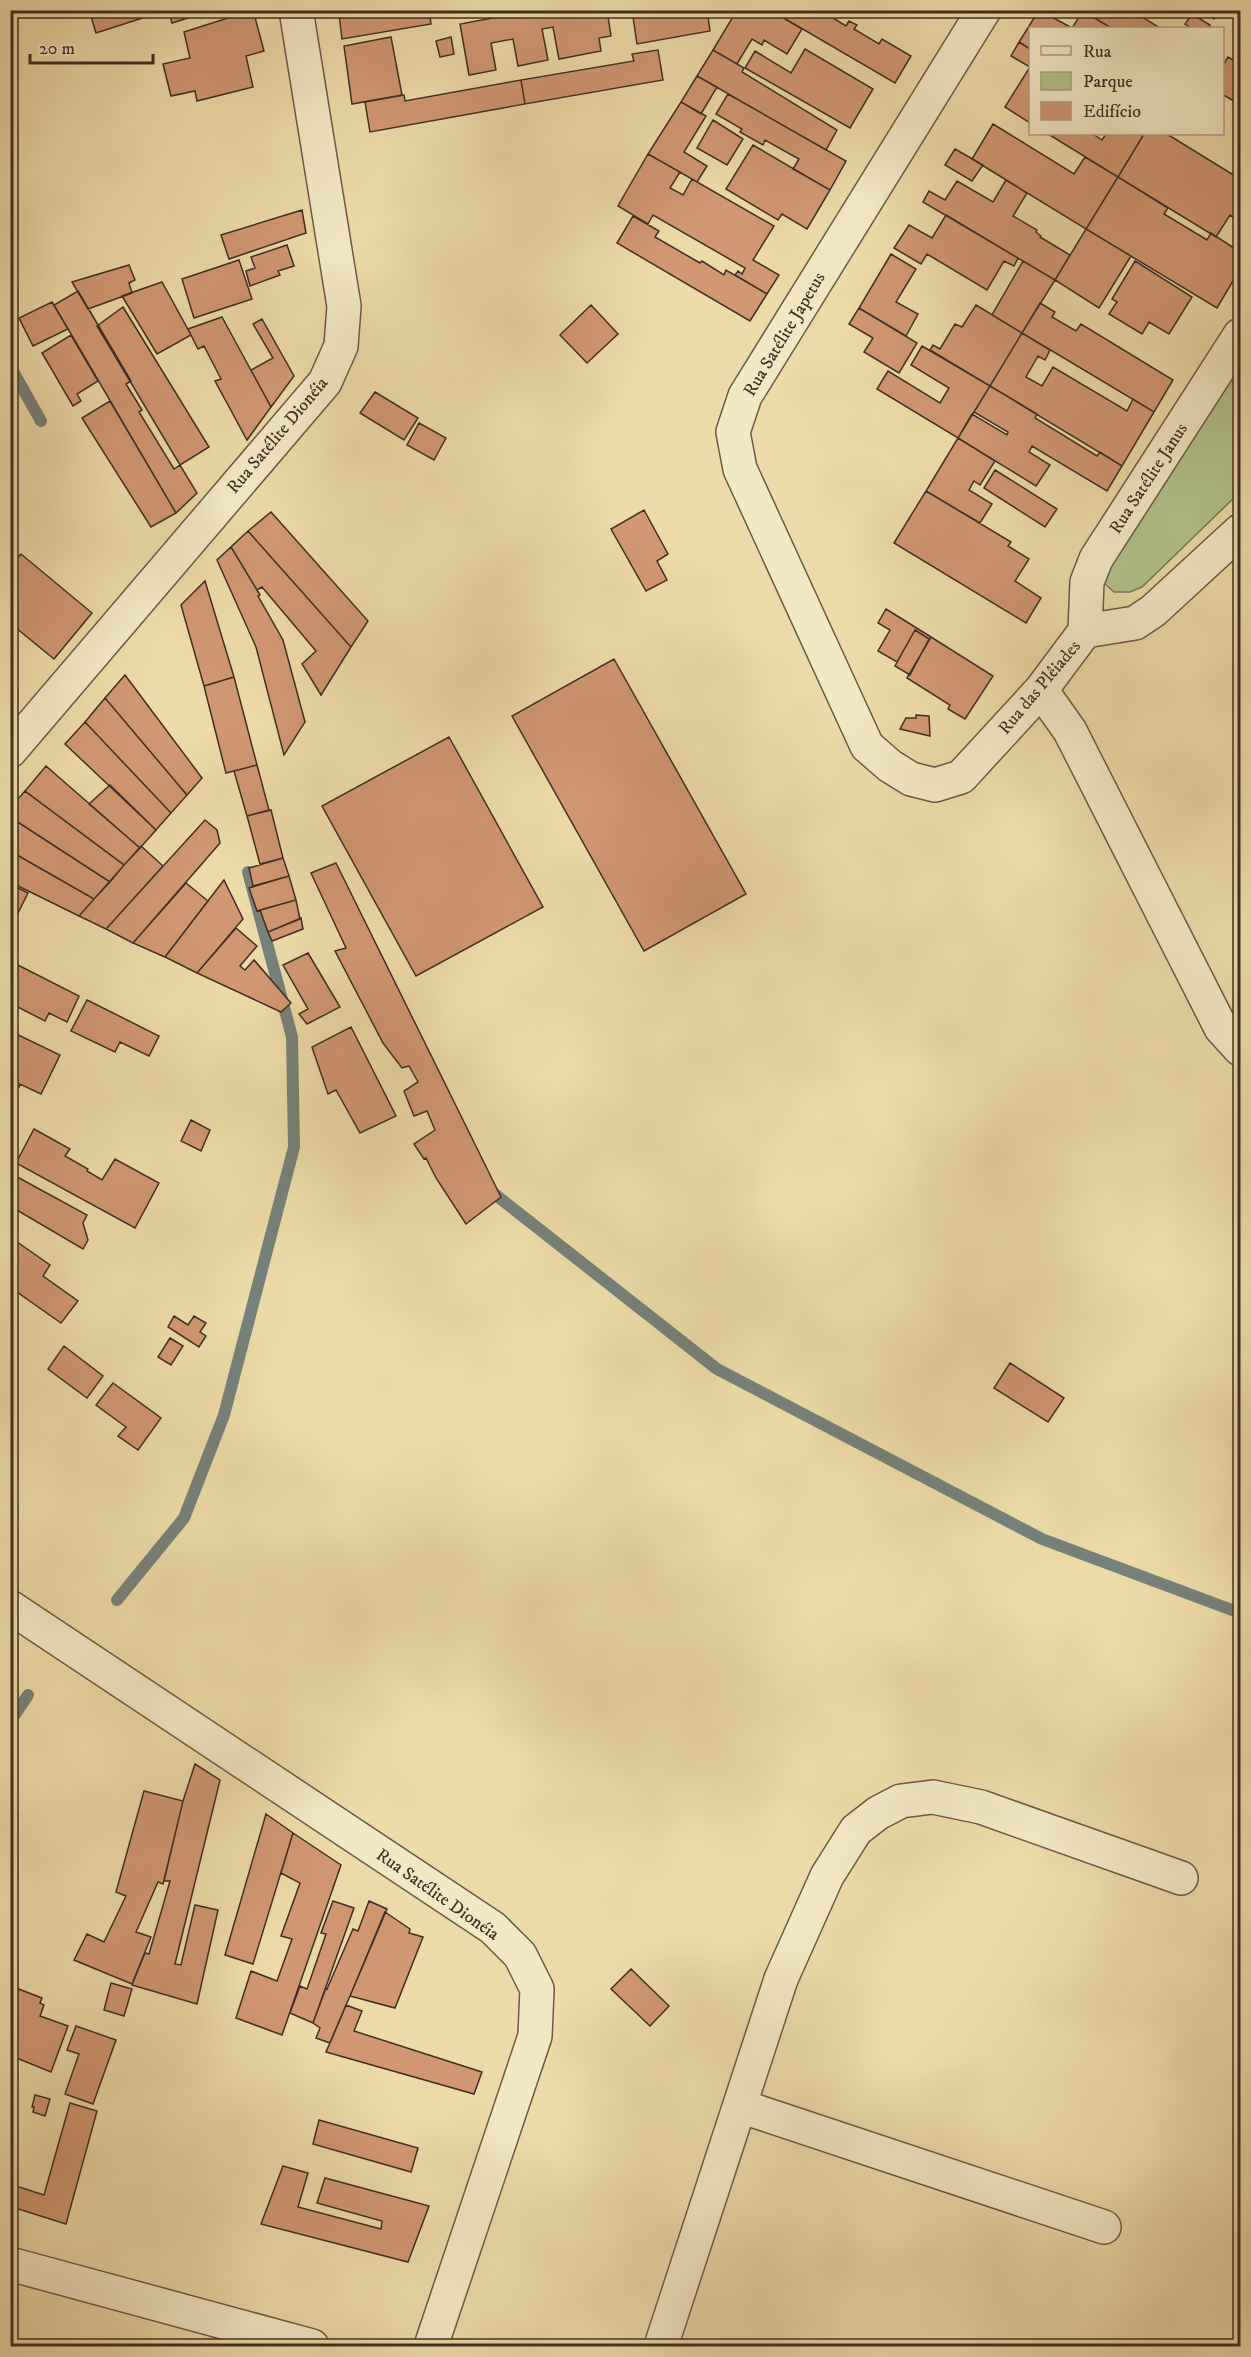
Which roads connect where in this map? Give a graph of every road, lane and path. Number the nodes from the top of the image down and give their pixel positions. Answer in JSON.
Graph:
{"nodes":[{"id":1,"x":296,"y":10,"type":"edge"},
{"id":2,"x":984,"y":10,"type":"edge"},
{"id":3,"x":1240,"y":335,"type":"edge"},
{"id":4,"x":1240,"y":531,"type":"edge"},
{"id":5,"x":1085,"y":631,"type":"junction"},
{"id":6,"x":1041,"y":690,"type":"junction"},
{"id":7,"x":10,"y":751,"type":"edge"},
{"id":8,"x":961,"y":777,"type":"joint"},
{"id":9,"x":1240,"y":1049,"type":"edge"},
{"id":10,"x":10,"y":1607,"type":"edge"},
{"id":11,"x":1181,"y":1878,"type":"dead end"},
{"id":12,"x":740,"y":2106,"type":"junction"},
{"id":13,"x":1104,"y":2227,"type":"dead end"},
{"id":14,"x":10,"y":2264,"type":"edge"},
{"id":15,"x":312,"y":2346,"type":"edge"},
{"id":16,"x":431,"y":2346,"type":"edge"},
{"id":17,"x":662,"y":2346,"type":"edge"}],
"edges":[{"from":1,"to":7,"type":"street","name":"Rua Satélite Dionéia"},
{"from":2,"to":8,"type":"street","name":"Rua Satélite Japetus"},
{"from":3,"to":5,"type":"street","name":"Rua Satélite Janus"},
{"from":4,"to":5,"type":"street","name":"Rua das Plêiades"},
{"from":5,"to":6,"type":"street","name":"Rua das Plêiades"},
{"from":6,"to":8,"type":"street","name":"Rua das Plêiades"},
{"from":6,"to":9,"type":"street"},
{"from":10,"to":16,"type":"street","name":"Rua Satélite Dionéia"},
{"from":11,"to":12,"type":"street"},
{"from":12,"to":13,"type":"street"},
{"from":12,"to":17,"type":"street"},
{"from":14,"to":15,"type":"street"}]}
